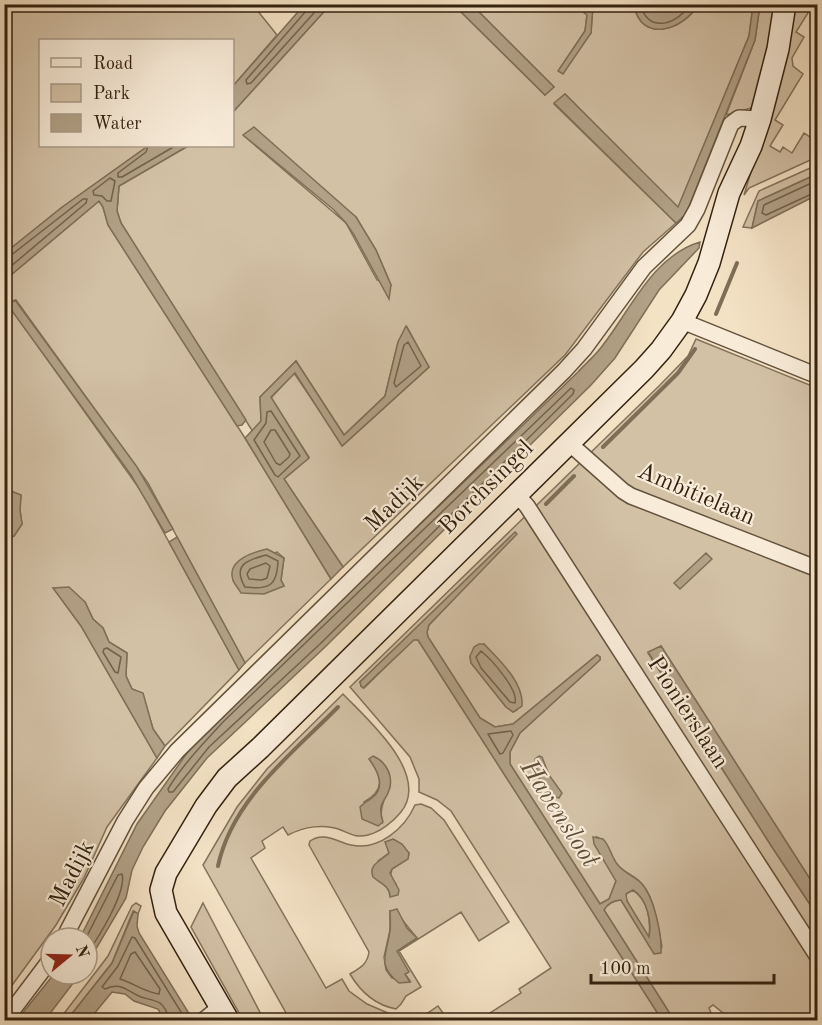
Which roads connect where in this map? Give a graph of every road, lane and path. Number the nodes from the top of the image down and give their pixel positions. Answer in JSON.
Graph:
{"nodes":[{"id":1,"x":785,"y":4,"type":"edge"},
{"id":2,"x":760,"y":119,"type":"junction"},
{"id":3,"x":682,"y":321,"type":"junction"},
{"id":4,"x":818,"y":376,"type":"edge"},
{"id":5,"x":569,"y":443,"type":"junction"},
{"id":6,"x":517,"y":495,"type":"junction"},
{"id":7,"x":818,"y":570,"type":"edge"},
{"id":8,"x":70,"y":926,"type":"edge"},
{"id":9,"x":818,"y":957,"type":"edge"},
{"id":10,"x":39,"y":975,"type":"edge"},
{"id":11,"x":218,"y":1016,"type":"edge"},
{"id":12,"x":4,"y":1020,"type":"edge"}],
"edges":[{"from":1,"to":2,"type":"main road","name":"Borchsingel"},
{"from":2,"to":3,"type":"main road","name":"Borchsingel"},
{"from":2,"to":8,"type":"street","name":"Madijk"},
{"from":3,"to":4,"type":"street"},
{"from":3,"to":5,"type":"main road","name":"Borchsingel"},
{"from":5,"to":6,"type":"main road","name":"Borchsingel"},
{"from":5,"to":7,"type":"street","name":"Ambitielaan"},
{"from":6,"to":9,"type":"street","name":"Pionierslaan"},
{"from":6,"to":11,"type":"main road","name":"Borchsingel"},
{"from":10,"to":12,"type":"street"}]}
